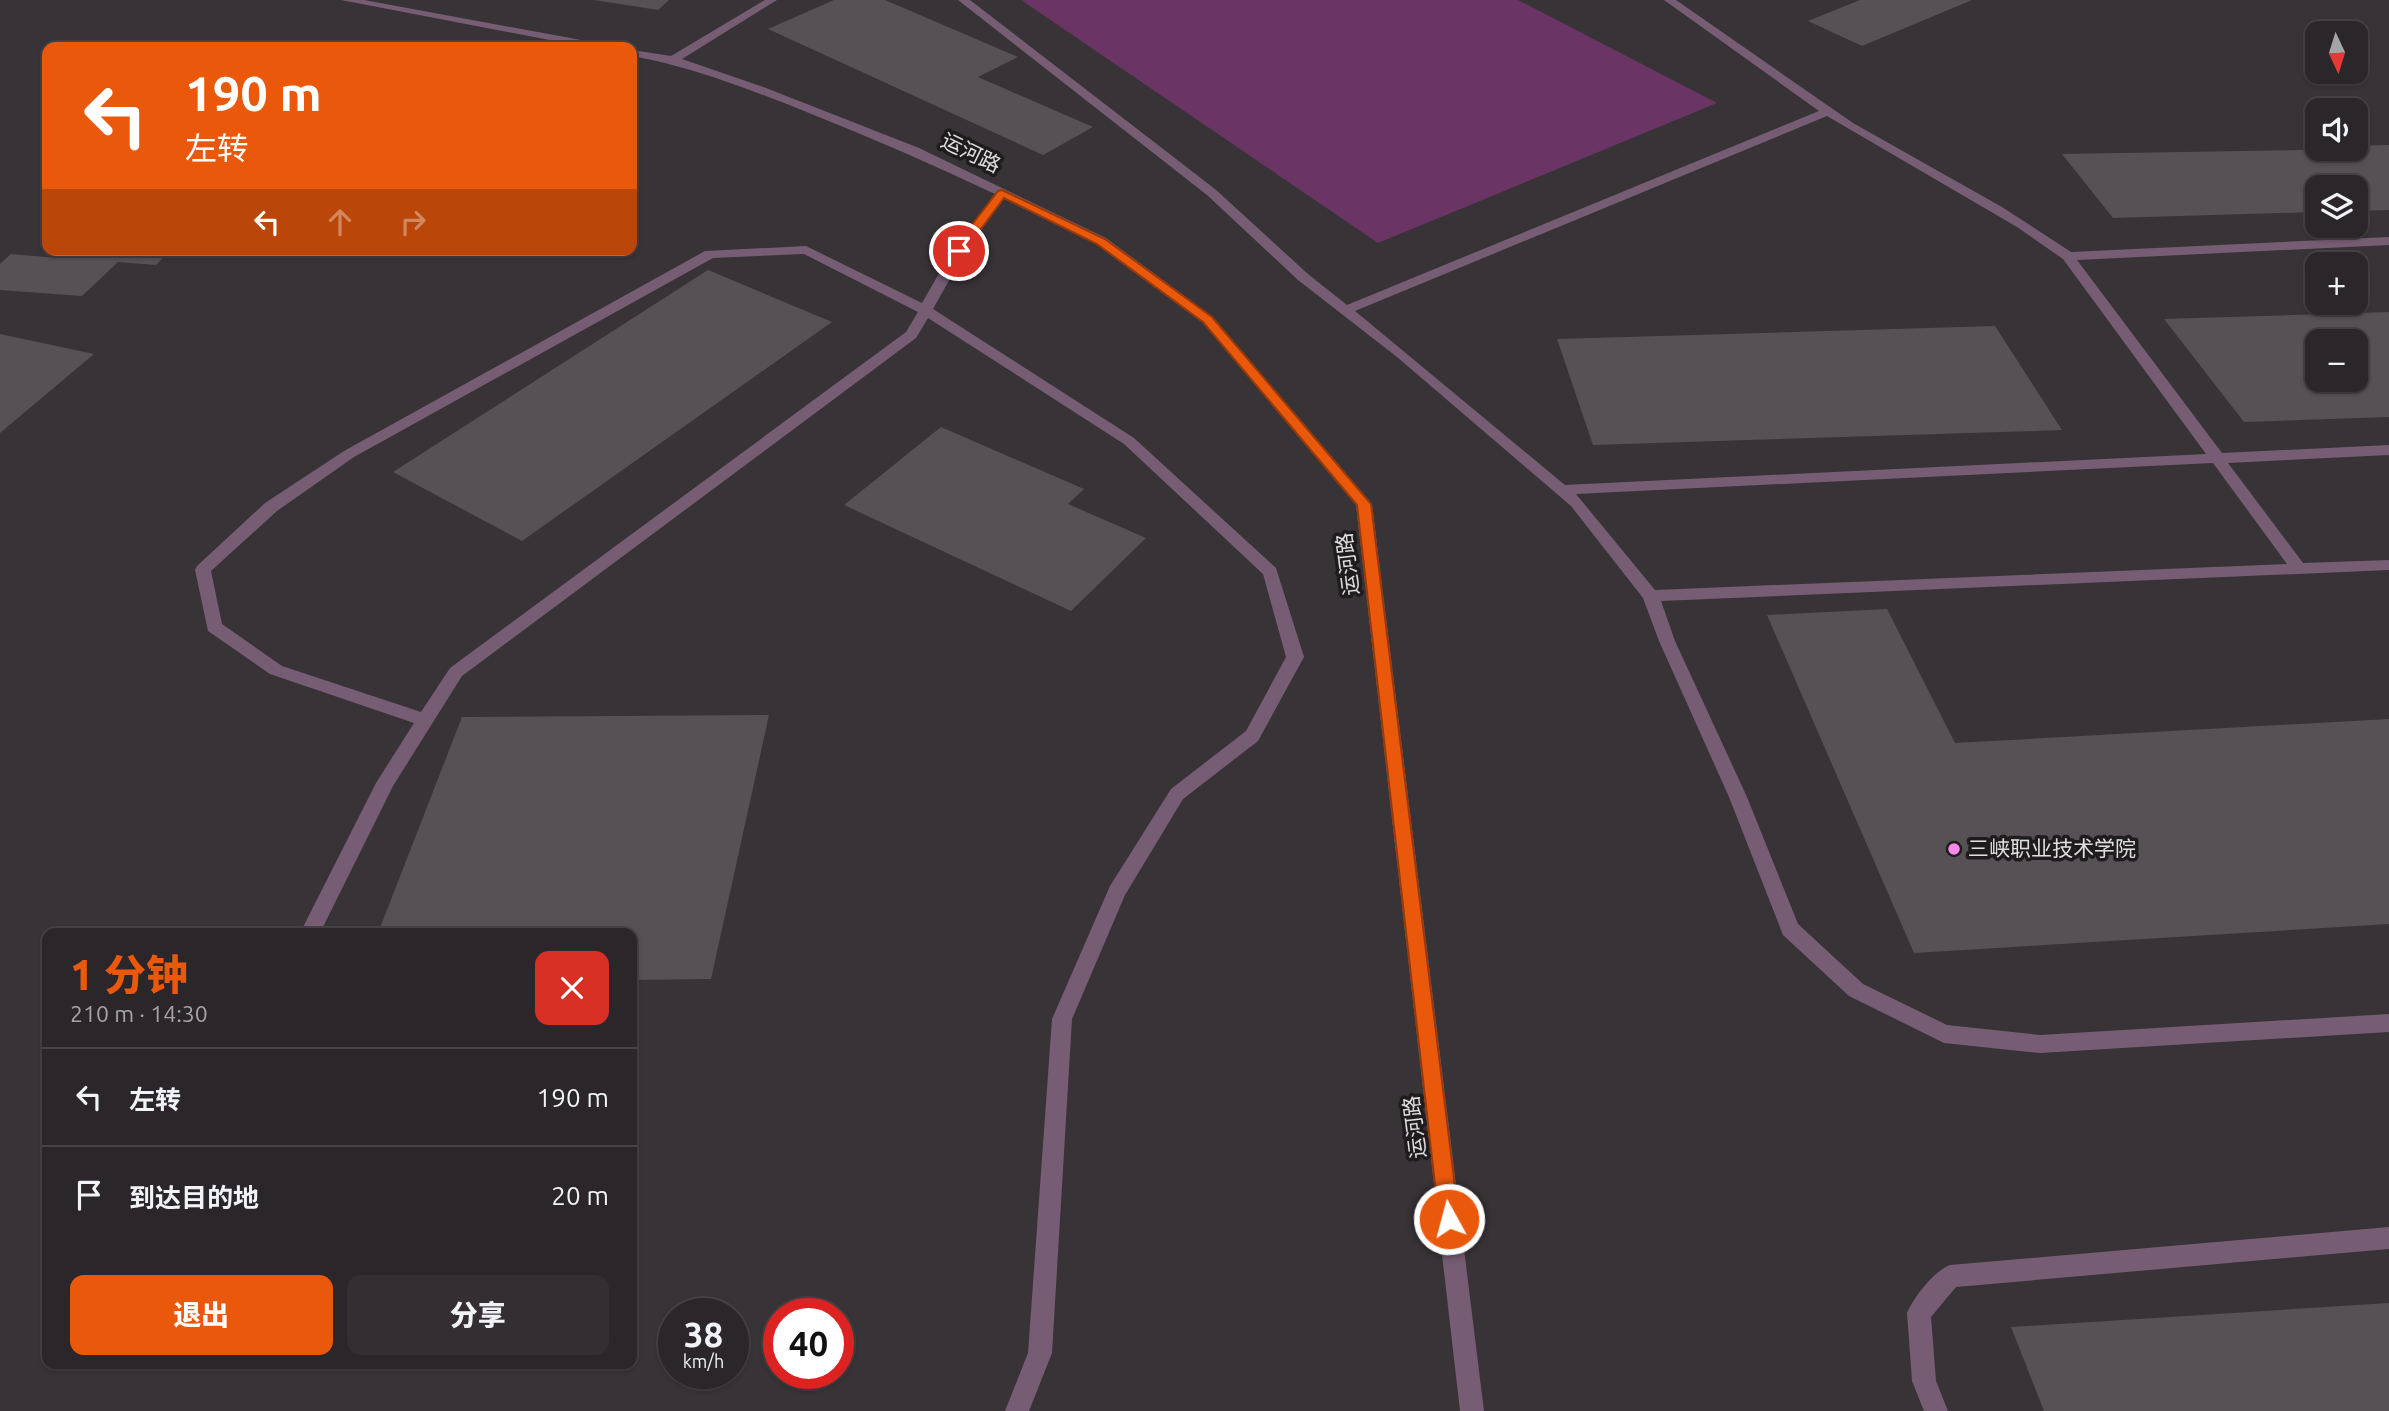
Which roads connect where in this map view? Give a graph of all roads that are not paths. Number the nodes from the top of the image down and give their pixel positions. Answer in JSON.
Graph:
{"nodes":[{"id":1,"x":346,"y":0,"type":"edge"},
{"id":2,"x":772,"y":0,"type":"edge"},
{"id":3,"x":963,"y":0,"type":"edge"},
{"id":4,"x":1669,"y":0,"type":"edge"},
{"id":5,"x":576,"y":42,"type":"edge"},
{"id":6,"x":637,"y":54,"type":"edge"},
{"id":7,"x":673,"y":60,"type":"junction"},
{"id":8,"x":1826,"y":112,"type":"junction"},
{"id":9,"x":1002,"y":193,"type":"junction"},
{"id":10,"x":2389,"y":242,"type":"edge"},
{"id":11,"x":2068,"y":256,"type":"junction"},
{"id":12,"x":925,"y":310,"type":"junction"},
{"id":13,"x":1346,"y":310,"type":"junction"},
{"id":14,"x":2389,"y":450,"type":"edge"},
{"id":15,"x":2218,"y":458,"type":"junction"},
{"id":16,"x":1561,"y":491,"type":"junction"},
{"id":17,"x":2389,"y":565,"type":"edge"},
{"id":18,"x":2299,"y":569,"type":"junction"},
{"id":19,"x":1651,"y":596,"type":"junction"},
{"id":20,"x":425,"y":720,"type":"junction"},
{"id":21,"x":312,"y":928,"type":"edge"},
{"id":22,"x":2389,"y":1023,"type":"edge"},
{"id":23,"x":2389,"y":1238,"type":"edge"},
{"id":24,"x":1017,"y":1411,"type":"edge"},
{"id":25,"x":1472,"y":1411,"type":"edge"},
{"id":26,"x":1936,"y":1411,"type":"edge"}],
"edges":[{"from":1,"to":5,"type":"street"},
{"from":2,"to":7,"type":"street"},
{"from":3,"to":13,"type":"street"},
{"from":4,"to":8,"type":"street"},
{"from":6,"to":7,"type":"street","name":"运河路"},
{"from":7,"to":9,"type":"street","name":"运河路"},
{"from":8,"to":11,"type":"street"},
{"from":8,"to":13,"type":"street"},
{"from":9,"to":12,"type":"street"},
{"from":9,"to":25,"type":"street","name":"运河路"},
{"from":10,"to":11,"type":"street"},
{"from":11,"to":15,"type":"street"},
{"from":12,"to":20,"type":"street"},
{"from":12,"to":20,"type":"street"},
{"from":12,"to":24,"type":"street"},
{"from":13,"to":16,"type":"street"},
{"from":14,"to":15,"type":"street"},
{"from":15,"to":16,"type":"street"},
{"from":15,"to":18,"type":"street"},
{"from":16,"to":19,"type":"street"},
{"from":17,"to":18,"type":"street"},
{"from":18,"to":19,"type":"street"},
{"from":19,"to":22,"type":"street"},
{"from":20,"to":21,"type":"street"},
{"from":23,"to":26,"type":"street"}]}
